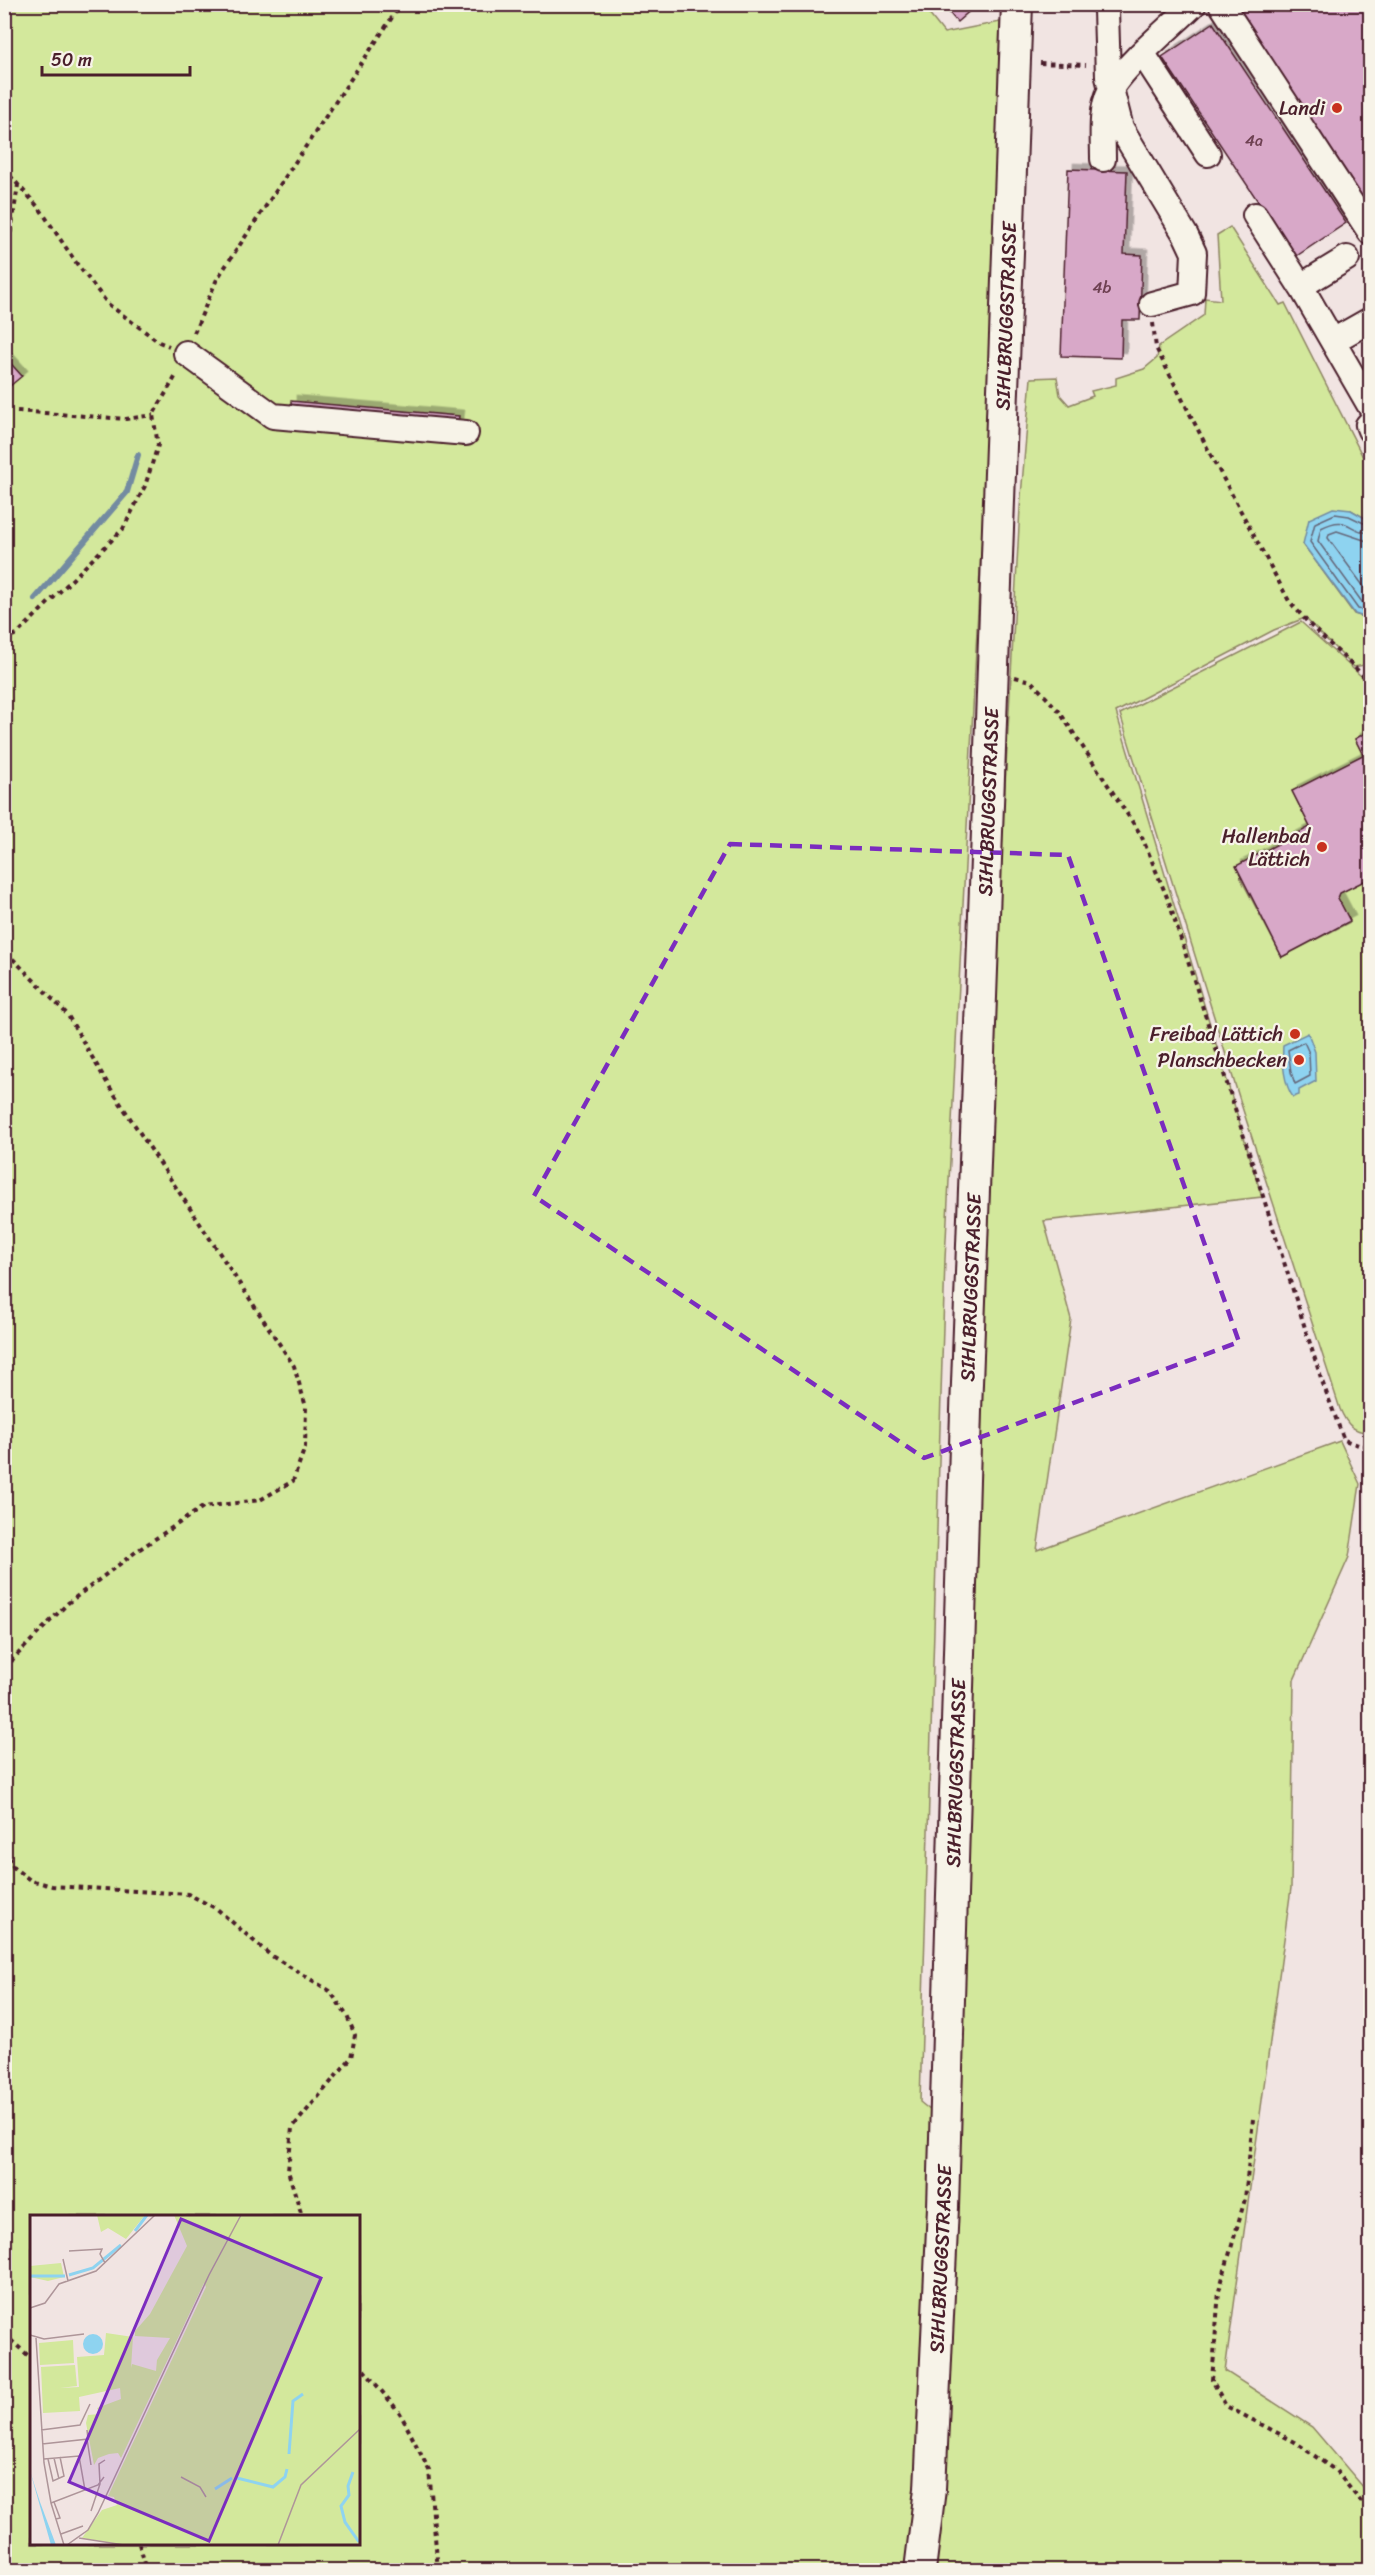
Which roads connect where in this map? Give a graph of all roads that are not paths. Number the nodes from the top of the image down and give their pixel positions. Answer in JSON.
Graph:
{"nodes":[{"id":1,"x":1017,"y":4,"type":"edge"},
{"id":2,"x":1103,"y":4,"type":"edge"},
{"id":3,"x":1194,"y":4,"type":"edge"},
{"id":4,"x":1221,"y":4,"type":"edge"},
{"id":5,"x":1143,"y":54,"type":"junction"},
{"id":6,"x":1110,"y":91,"type":"junction"},
{"id":7,"x":1208,"y":154,"type":"dead end"},
{"id":8,"x":1103,"y":159,"type":"dead end"},
{"id":9,"x":1255,"y":215,"type":"dead end"},
{"id":10,"x":1371,"y":232,"type":"edge"},
{"id":11,"x":1347,"y":258,"type":"dead end"},
{"id":12,"x":1301,"y":285,"type":"junction"},
{"id":13,"x":1152,"y":304,"type":"road end"},
{"id":14,"x":1371,"y":320,"type":"edge"},
{"id":15,"x":1333,"y":340,"type":"junction"},
{"id":16,"x":186,"y":353,"type":"road end"},
{"id":17,"x":1371,"y":406,"type":"edge"},
{"id":18,"x":1371,"y":423,"type":"edge"},
{"id":19,"x":1371,"y":430,"type":"edge"},
{"id":20,"x":466,"y":433,"type":"dead end"},
{"id":21,"x":920,"y":2571,"type":"edge"}],
"edges":[{"from":1,"to":21,"type":"main road","name":"SIHLBRUGGSTRASSE"},
{"from":2,"to":6,"type":"lane"},
{"from":3,"to":5,"type":"lane"},
{"from":4,"to":10,"type":"lane"},
{"from":5,"to":6,"type":"lane"},
{"from":5,"to":7,"type":"lane"},
{"from":6,"to":8,"type":"lane"},
{"from":6,"to":13,"type":"lane"},
{"from":9,"to":12,"type":"lane"},
{"from":11,"to":12,"type":"lane"},
{"from":12,"to":15,"type":"lane"},
{"from":14,"to":15,"type":"lane"},
{"from":15,"to":17,"type":"lane"},
{"from":16,"to":20,"type":"lane"},
{"from":18,"to":19,"type":"lane"}]}
